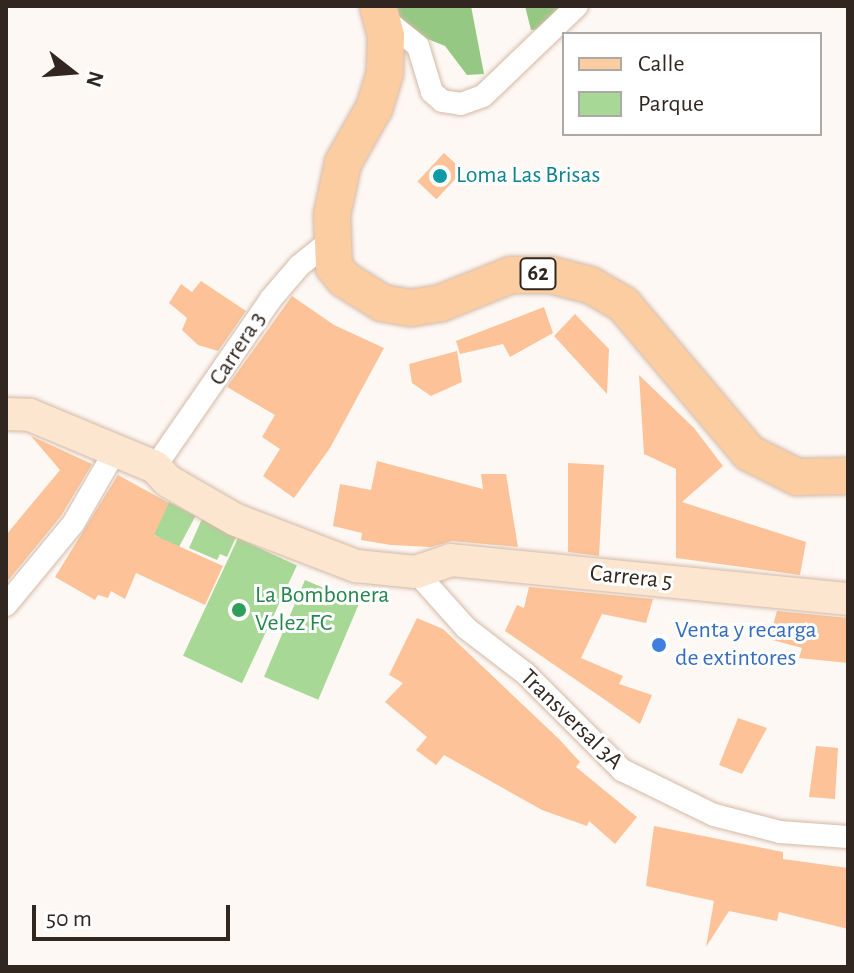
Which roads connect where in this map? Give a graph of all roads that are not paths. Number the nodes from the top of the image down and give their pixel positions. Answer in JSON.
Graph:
{"nodes":[{"id":1,"x":577,"y":6,"type":"edge"},
{"id":2,"x":380,"y":12,"type":"edge"},
{"id":3,"x":330,"y":241,"type":"junction"},
{"id":4,"x":6,"y":414,"type":"edge"},
{"id":5,"x":114,"y":453,"type":"junction"},
{"id":6,"x":155,"y":467,"type":"junction"},
{"id":7,"x":848,"y":476,"type":"edge"},
{"id":8,"x":416,"y":572,"type":"junction"},
{"id":9,"x":848,"y":599,"type":"edge"},
{"id":10,"x":6,"y":605,"type":"edge"},
{"id":11,"x":848,"y":837,"type":"edge"}],
"edges":[{"from":1,"to":2,"type":"street"},
{"from":2,"to":3,"type":"main road","number":"62"},
{"from":3,"to":6,"type":"street","name":"Carrera 3"},
{"from":3,"to":7,"type":"main road","number":"62"},
{"from":4,"to":5,"type":"street"},
{"from":5,"to":6,"type":"street"},
{"from":5,"to":10,"type":"street"},
{"from":6,"to":8,"type":"street"},
{"from":8,"to":9,"type":"street","name":"Carrera 5"},
{"from":8,"to":11,"type":"street","name":"Transversal 3A"}]}
